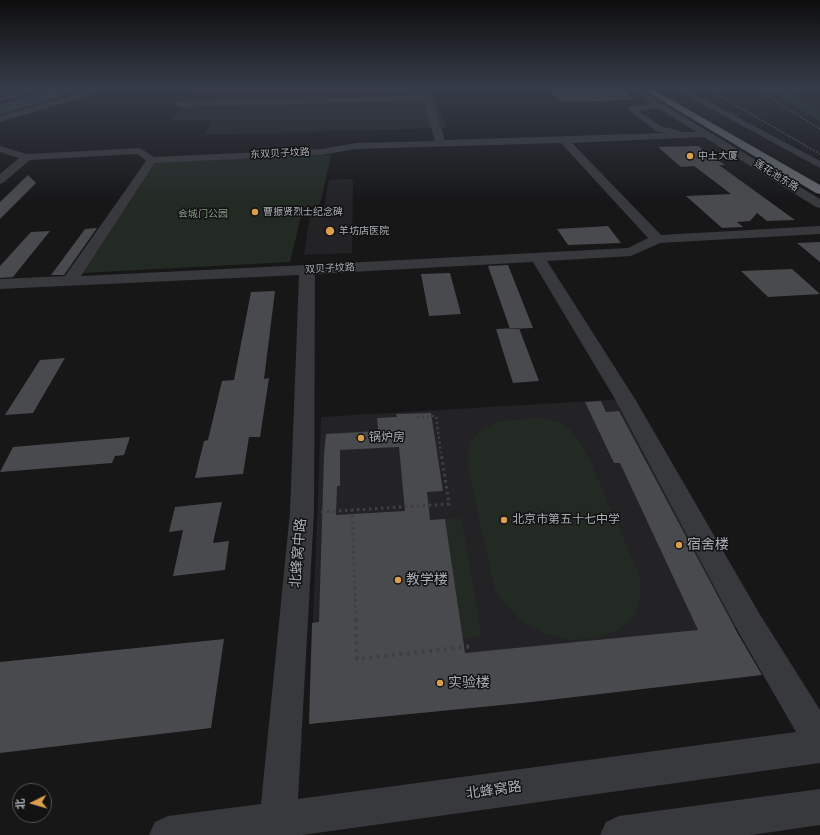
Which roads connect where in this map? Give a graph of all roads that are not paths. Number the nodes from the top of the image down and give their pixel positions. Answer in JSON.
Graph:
{"nodes":[{"id":1,"x":435,"y":126,"type":"edge"},
{"id":2,"x":655,"y":126,"type":"edge"},
{"id":3,"x":694,"y":126,"type":"edge"},
{"id":4,"x":704,"y":126,"type":"edge"},
{"id":5,"x":728,"y":126,"type":"edge"},
{"id":6,"x":747,"y":126,"type":"edge"},
{"id":7,"x":689,"y":134,"type":"junction"},
{"id":8,"x":707,"y":134,"type":"junction"},
{"id":9,"x":564,"y":140,"type":"junction"},
{"id":10,"x":441,"y":143,"type":"junction"},
{"id":11,"x":0,"y":149,"type":"edge"},
{"id":12,"x":27,"y":156,"type":"junction"},
{"id":13,"x":152,"y":160,"type":"junction"},
{"id":14,"x":820,"y":165,"type":"edge"},
{"id":15,"x":800,"y":166,"type":"dead end"},
{"id":16,"x":0,"y":180,"type":"edge"},
{"id":17,"x":820,"y":190,"type":"edge"},
{"id":18,"x":820,"y":204,"type":"edge"},
{"id":19,"x":820,"y":230,"type":"edge"},
{"id":20,"x":657,"y":239,"type":"junction"},
{"id":21,"x":538,"y":258,"type":"junction"},
{"id":22,"x":307,"y":270,"type":"junction"},
{"id":23,"x":70,"y":280,"type":"junction"},
{"id":24,"x":0,"y":284,"type":"edge"},
{"id":25,"x":820,"y":741,"type":"edge"},
{"id":26,"x":820,"y":746,"type":"edge"},
{"id":27,"x":820,"y":807,"type":"edge"},
{"id":28,"x":277,"y":828,"type":"edge"},
{"id":29,"x":168,"y":835,"type":"edge"},
{"id":30,"x":619,"y":835,"type":"edge"}],
"edges":[{"from":1,"to":10,"type":"street"},
{"from":2,"to":7,"type":"street"},
{"from":3,"to":8,"type":"street","name":"莲花池东路"},
{"from":4,"to":17,"type":"highway","name":"莲花池东路"},
{"from":5,"to":15,"type":"highway","name":"莲花池东路"},
{"from":6,"to":14,"type":"street"},
{"from":7,"to":8,"type":"street","name":"东双贝子坟路"},
{"from":7,"to":9,"type":"street","name":"东双贝子坟路"},
{"from":8,"to":18,"type":"street","name":"莲花池东路"},
{"from":9,"to":10,"type":"street","name":"东双贝子坟路"},
{"from":9,"to":20,"type":"street"},
{"from":10,"to":13,"type":"street","name":"东双贝子坟路"},
{"from":11,"to":12,"type":"street","name":"东双贝子坟路"},
{"from":12,"to":13,"type":"street","name":"东双贝子坟路"},
{"from":12,"to":16,"type":"street"},
{"from":13,"to":23,"type":"street"},
{"from":19,"to":20,"type":"street"},
{"from":20,"to":21,"type":"street","name":"双贝子坟路"},
{"from":21,"to":22,"type":"street","name":"双贝子坟路"},
{"from":21,"to":25,"type":"street"},
{"from":22,"to":23,"type":"street","name":"双贝子坟路"},
{"from":22,"to":28,"type":"street","name":"北蜂窝中路"},
{"from":23,"to":24,"type":"street","name":"双贝子坟路"},
{"from":26,"to":28,"type":"street","name":"北蜂窝路"},
{"from":27,"to":30,"type":"street"},
{"from":28,"to":29,"type":"street","name":"北蜂窝路"}]}
